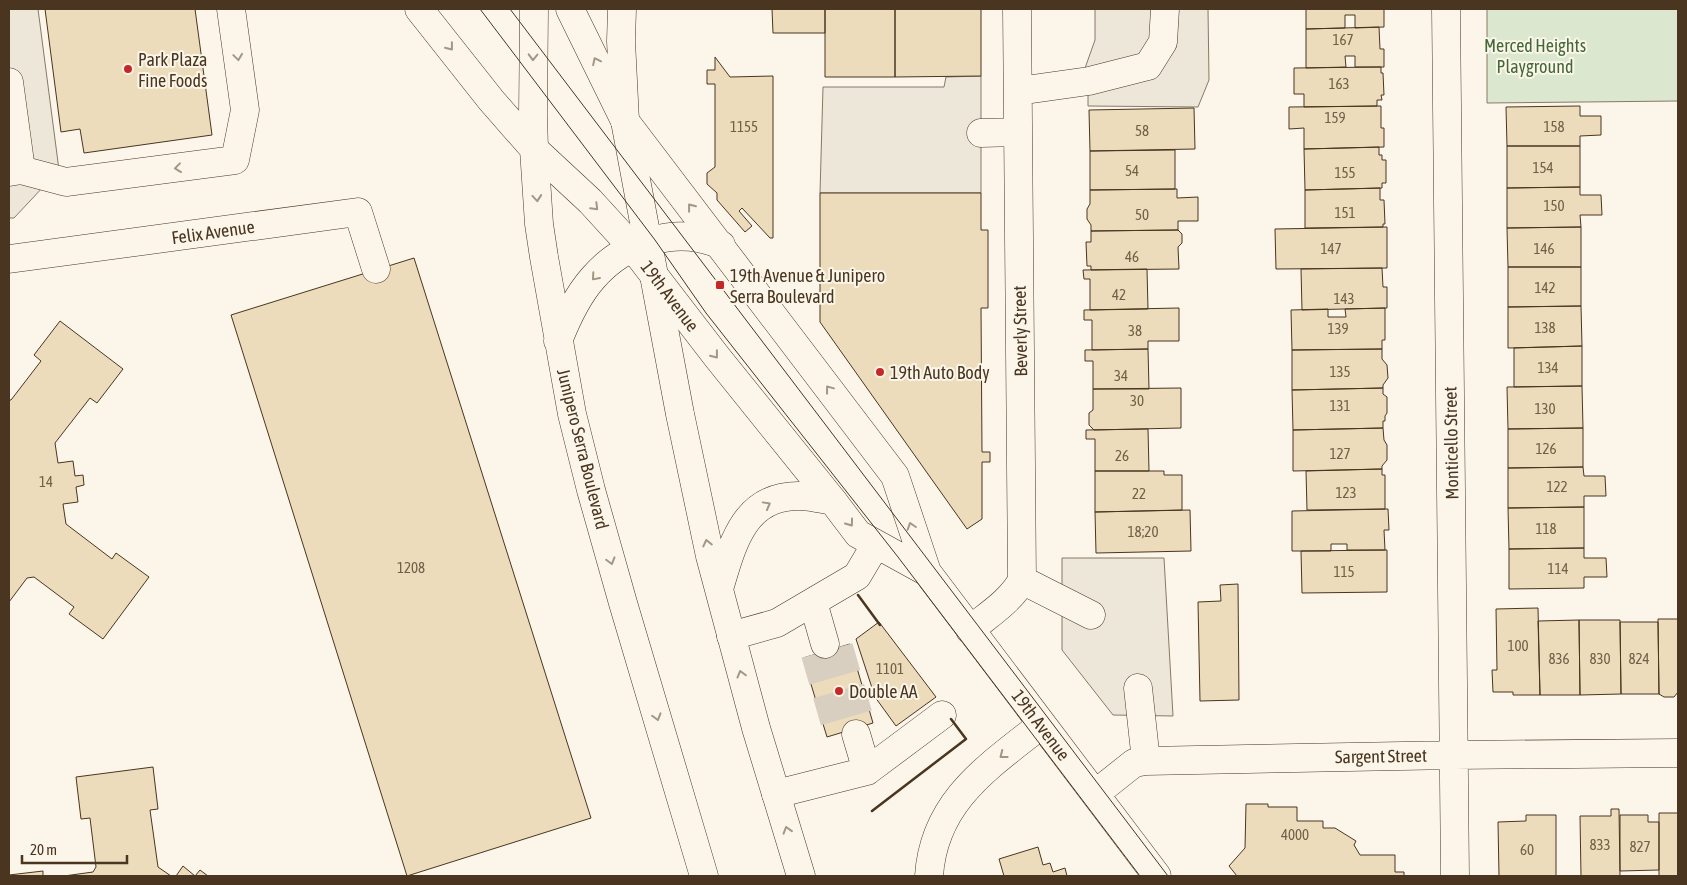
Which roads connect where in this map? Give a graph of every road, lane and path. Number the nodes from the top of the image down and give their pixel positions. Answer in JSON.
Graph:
{"nodes":[{"id":1,"x":231,"y":9,"type":"edge"},
{"id":2,"x":419,"y":9,"type":"edge"},
{"id":3,"x":534,"y":9,"type":"edge"},
{"id":4,"x":570,"y":9,"type":"edge"},
{"id":5,"x":622,"y":9,"type":"edge"},
{"id":6,"x":1017,"y":9,"type":"edge"},
{"id":7,"x":1165,"y":9,"type":"edge"},
{"id":8,"x":1446,"y":9,"type":"edge"},
{"id":9,"x":9,"y":82,"type":"edge"},
{"id":10,"x":1018,"y":91,"type":"junction"},
{"id":11,"x":625,"y":120,"type":"junction"},
{"id":12,"x":1018,"y":132,"type":"junction"},
{"id":13,"x":981,"y":133,"type":"dead end"},
{"id":14,"x":534,"y":149,"type":"junction"},
{"id":15,"x":15,"y":171,"type":"edge"},
{"id":16,"x":641,"y":245,"type":"junction"},
{"id":17,"x":721,"y":245,"type":"junction"},
{"id":18,"x":9,"y":259,"type":"edge"},
{"id":19,"x":376,"y":269,"type":"dead end"},
{"id":20,"x":654,"y":274,"type":"junction"},
{"id":21,"x":558,"y":341,"type":"junction"},
{"id":22,"x":833,"y":501,"type":"junction"},
{"id":23,"x":876,"y":544,"type":"junction"},
{"id":24,"x":927,"y":572,"type":"junction"},
{"id":25,"x":1022,"y":580,"type":"junction"},
{"id":26,"x":718,"y":590,"type":"junction"},
{"id":27,"x":813,"y":602,"type":"junction"},
{"id":28,"x":1091,"y":614,"type":"dead end"},
{"id":29,"x":970,"y":630,"type":"junction"},
{"id":30,"x":731,"y":636,"type":"junction"},
{"id":31,"x":826,"y":649,"type":"tunnel mouth"},
{"id":32,"x":1138,"y":688,"type":"dead end"},
{"id":33,"x":942,"y":715,"type":"dead end"},
{"id":34,"x":1041,"y":725,"type":"junction"},
{"id":35,"x":852,"y":732,"type":"tunnel mouth"},
{"id":36,"x":1678,"y":753,"type":"edge"},
{"id":37,"x":1454,"y":755,"type":"junction"},
{"id":38,"x":1146,"y":761,"type":"junction"},
{"id":39,"x":867,"y":771,"type":"junction"},
{"id":40,"x":776,"y":794,"type":"junction"},
{"id":41,"x":1094,"y":794,"type":"junction"},
{"id":42,"x":704,"y":876,"type":"edge"},
{"id":43,"x":801,"y":876,"type":"edge"},
{"id":44,"x":930,"y":876,"type":"edge"},
{"id":45,"x":1157,"y":876,"type":"edge"},
{"id":46,"x":1455,"y":876,"type":"edge"}],
"edges":[{"from":1,"to":15,"type":"main road","one_way":true},
{"from":2,"to":14,"type":"main road","name":"19th Avenue","one_way":true},
{"from":3,"to":14,"type":"main road","name":"Junipero Serra Boulevard","one_way":true},
{"from":11,"to":4,"type":"main road","name":"19th Avenue","one_way":true},
{"from":5,"to":11,"type":"main road"},
{"from":6,"to":10,"type":"main road","name":"Beverly Street"},
{"from":7,"to":10,"type":"main road"},
{"from":8,"to":37,"type":"main road","name":"Monticello Street"},
{"from":9,"to":15,"type":"main road"},
{"from":10,"to":12,"type":"main road","name":"Beverly Street"},
{"from":11,"to":16,"type":"main road"},
{"from":17,"to":11,"type":"main road","name":"19th Avenue","one_way":true},
{"from":12,"to":13,"type":"main road"},
{"from":12,"to":25,"type":"main road","name":"Beverly Street"},
{"from":14,"to":16,"type":"main road","name":"19th Avenue","one_way":true},
{"from":14,"to":21,"type":"main road","name":"Junipero Serra Boulevard","one_way":true},
{"from":16,"to":17,"type":"main road"},
{"from":16,"to":20,"type":"main road"},
{"from":16,"to":21,"type":"main road","one_way":true},
{"from":24,"to":17,"type":"main road","name":"19th Avenue","one_way":true},
{"from":18,"to":19,"type":"main road","name":"Felix Avenue"},
{"from":20,"to":22,"type":"main road","name":"19th Avenue","one_way":true},
{"from":26,"to":20,"type":"main road","one_way":true},
{"from":21,"to":42,"type":"main road","name":"Junipero Serra Boulevard","one_way":true},
{"from":22,"to":23,"type":"main road","name":"19th Avenue","one_way":true},
{"from":26,"to":22,"type":"main road","one_way":true},
{"from":23,"to":24,"type":"main road","name":"19th Avenue"},
{"from":23,"to":27,"type":"main road"},
{"from":24,"to":29,"type":"main road","name":"19th Avenue"},
{"from":25,"to":28,"type":"main road"},
{"from":25,"to":29,"type":"main road"},
{"from":26,"to":30,"type":"main road"},
{"from":27,"to":30,"type":"main road"},
{"from":27,"to":31,"type":"main road"},
{"from":29,"to":34,"type":"main road","name":"19th Avenue"},
{"from":40,"to":30,"type":"main road","one_way":true},
{"from":32,"to":38,"type":"main road"},
{"from":33,"to":39,"type":"main road"},
{"from":34,"to":41,"type":"main road","name":"19th Avenue"},
{"from":34,"to":44,"type":"main road","one_way":true},
{"from":35,"to":39,"type":"main road"},
{"from":36,"to":37,"type":"main road","name":"Sargent Street"},
{"from":37,"to":38,"type":"main road","name":"Sargent Street"},
{"from":37,"to":46,"type":"main road","name":"Monticello Street"},
{"from":38,"to":41,"type":"main road","name":"Sargent Street"},
{"from":39,"to":40,"type":"main road"},
{"from":43,"to":40,"type":"main road","one_way":true},
{"from":41,"to":45,"type":"main road","name":"19th Avenue"}]}
